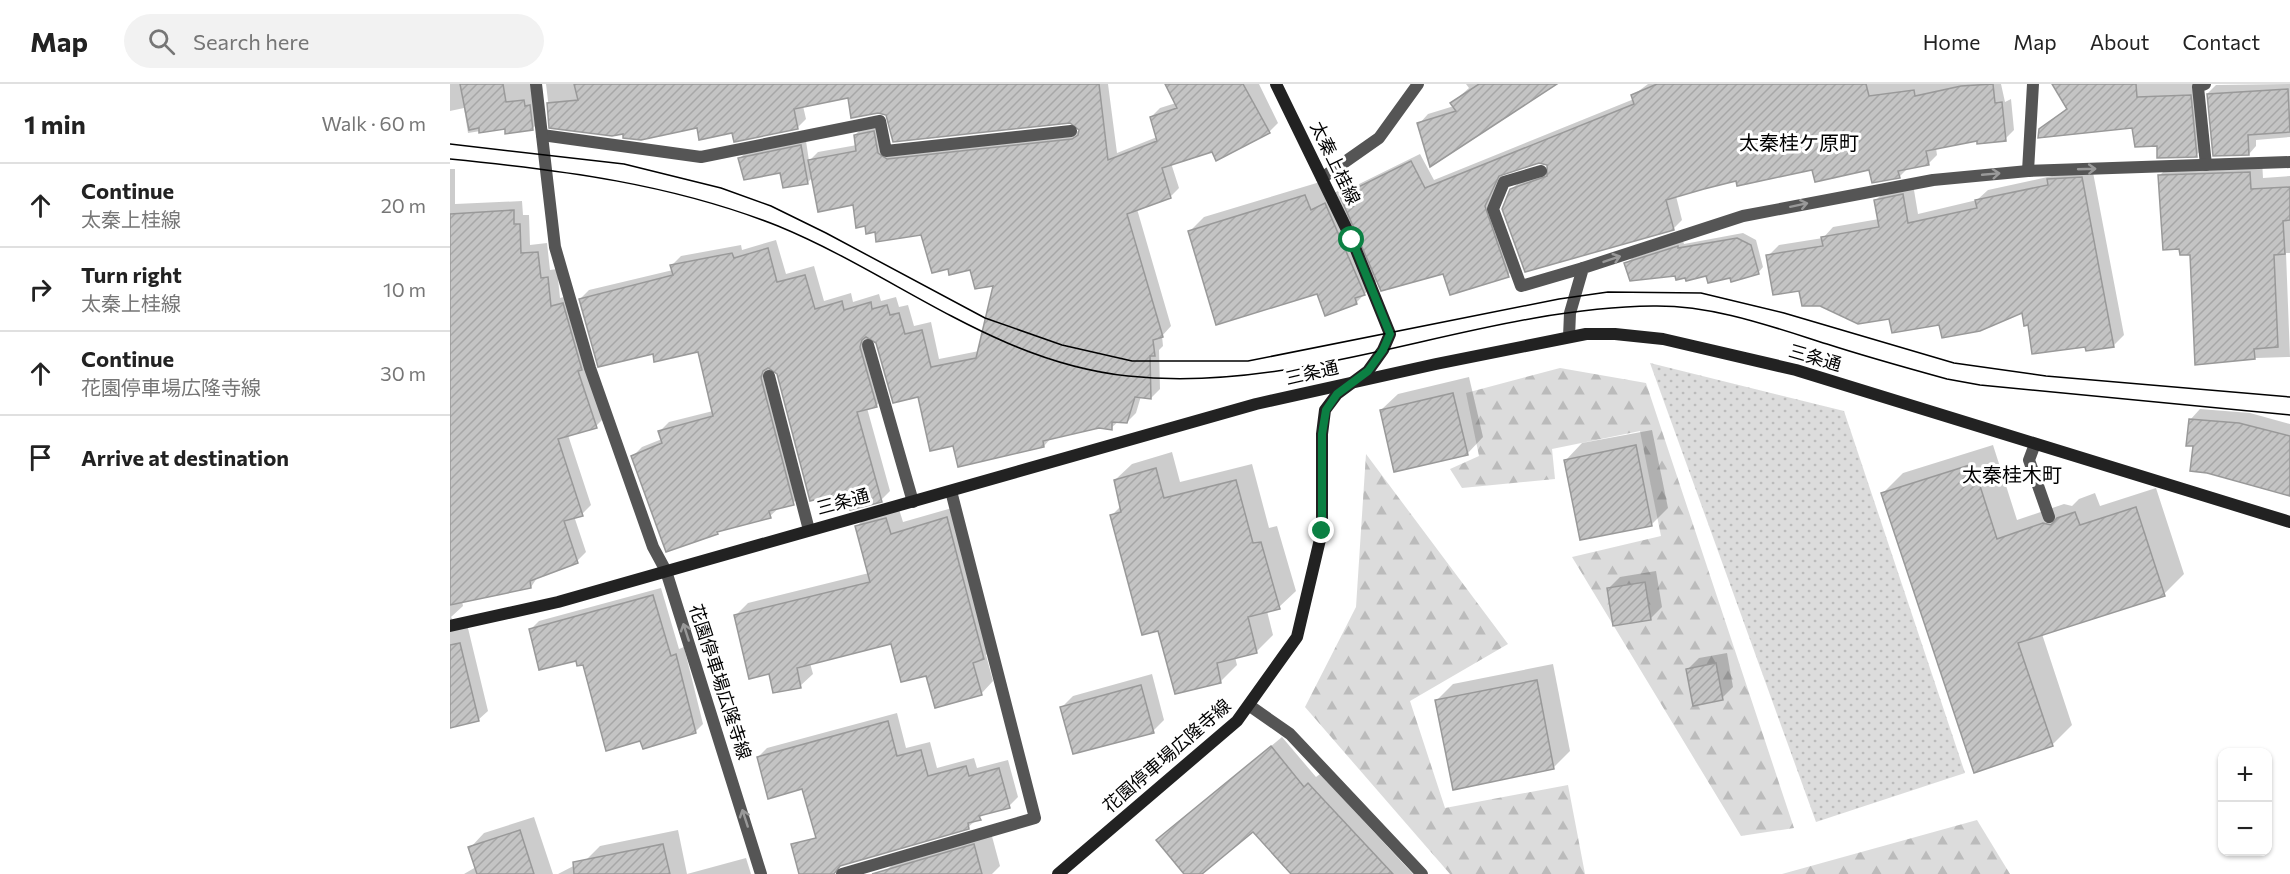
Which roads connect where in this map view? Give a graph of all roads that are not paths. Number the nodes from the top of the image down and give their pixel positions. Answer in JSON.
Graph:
{"nodes":[{"id":1,"x":536,"y":84,"type":"edge"},
{"id":2,"x":1276,"y":84,"type":"edge"},
{"id":3,"x":1418,"y":84,"type":"edge"},
{"id":4,"x":2033,"y":84,"type":"edge"},
{"id":5,"x":2205,"y":84,"type":"edge"},
{"id":6,"x":1071,"y":131,"type":"dead end"},
{"id":7,"x":542,"y":135,"type":"junction"},
{"id":8,"x":2290,"y":162,"type":"edge"},
{"id":9,"x":2206,"y":165,"type":"junction"},
{"id":10,"x":1541,"y":171,"type":"dead end"},
{"id":11,"x":2028,"y":171,"type":"junction"},
{"id":12,"x":1322,"y":178,"type":"junction"},
{"id":13,"x":1583,"y":268,"type":"junction"},
{"id":14,"x":1569,"y":336,"type":"junction"},
{"id":15,"x":868,"y":345,"type":"dead end"},
{"id":16,"x":769,"y":376,"type":"dead end"},
{"id":17,"x":1352,"y":382,"type":"junction"},
{"id":18,"x":2035,"y":444,"type":"junction"},
{"id":19,"x":951,"y":491,"type":"junction"},
{"id":20,"x":913,"y":502,"type":"junction"},
{"id":21,"x":2049,"y":517,"type":"dead end"},
{"id":22,"x":2290,"y":522,"type":"edge"},
{"id":23,"x":809,"y":530,"type":"junction"},
{"id":24,"x":666,"y":571,"type":"junction"},
{"id":25,"x":450,"y":626,"type":"edge"},
{"id":26,"x":1250,"y":705,"type":"junction"},
{"id":27,"x":760,"y":874,"type":"edge"},
{"id":28,"x":842,"y":874,"type":"edge"},
{"id":29,"x":1058,"y":874,"type":"edge"},
{"id":30,"x":1422,"y":874,"type":"edge"}],
"edges":[{"from":1,"to":7,"type":"street","name":"花園停車場広隆寺線"},
{"from":2,"to":12,"type":"main road","name":"太秦上桂線"},
{"from":3,"to":12,"type":"street"},
{"from":4,"to":11,"type":"street"},
{"from":5,"to":9,"type":"street"},
{"from":6,"to":7,"type":"street"},
{"from":7,"to":24,"type":"street","name":"花園停車場広隆寺線"},
{"from":8,"to":9,"type":"street"},
{"from":11,"to":9,"type":"street","one_way":true},
{"from":10,"to":13,"type":"street"},
{"from":13,"to":11,"type":"street","one_way":true},
{"from":12,"to":17,"type":"main road","name":"太秦上桂線"},
{"from":13,"to":14,"type":"street"},
{"from":14,"to":17,"type":"main road","name":"三条通"},
{"from":14,"to":18,"type":"main road","name":"三条通"},
{"from":15,"to":20,"type":"street"},
{"from":16,"to":23,"type":"street"},
{"from":17,"to":19,"type":"main road","name":"三条通"},
{"from":17,"to":26,"type":"main road","name":"花園停車場広隆寺線"},
{"from":18,"to":21,"type":"street"},
{"from":18,"to":22,"type":"main road","name":"三条通"},
{"from":19,"to":20,"type":"main road","name":"三条通"},
{"from":19,"to":28,"type":"street"},
{"from":20,"to":23,"type":"main road","name":"三条通"},
{"from":23,"to":24,"type":"main road","name":"三条通"},
{"from":24,"to":25,"type":"main road","name":"三条通"},
{"from":27,"to":24,"type":"street","name":"花園停車場広隆寺線","one_way":true},
{"from":26,"to":29,"type":"main road","name":"花園停車場広隆寺線"},
{"from":26,"to":30,"type":"street"}]}
